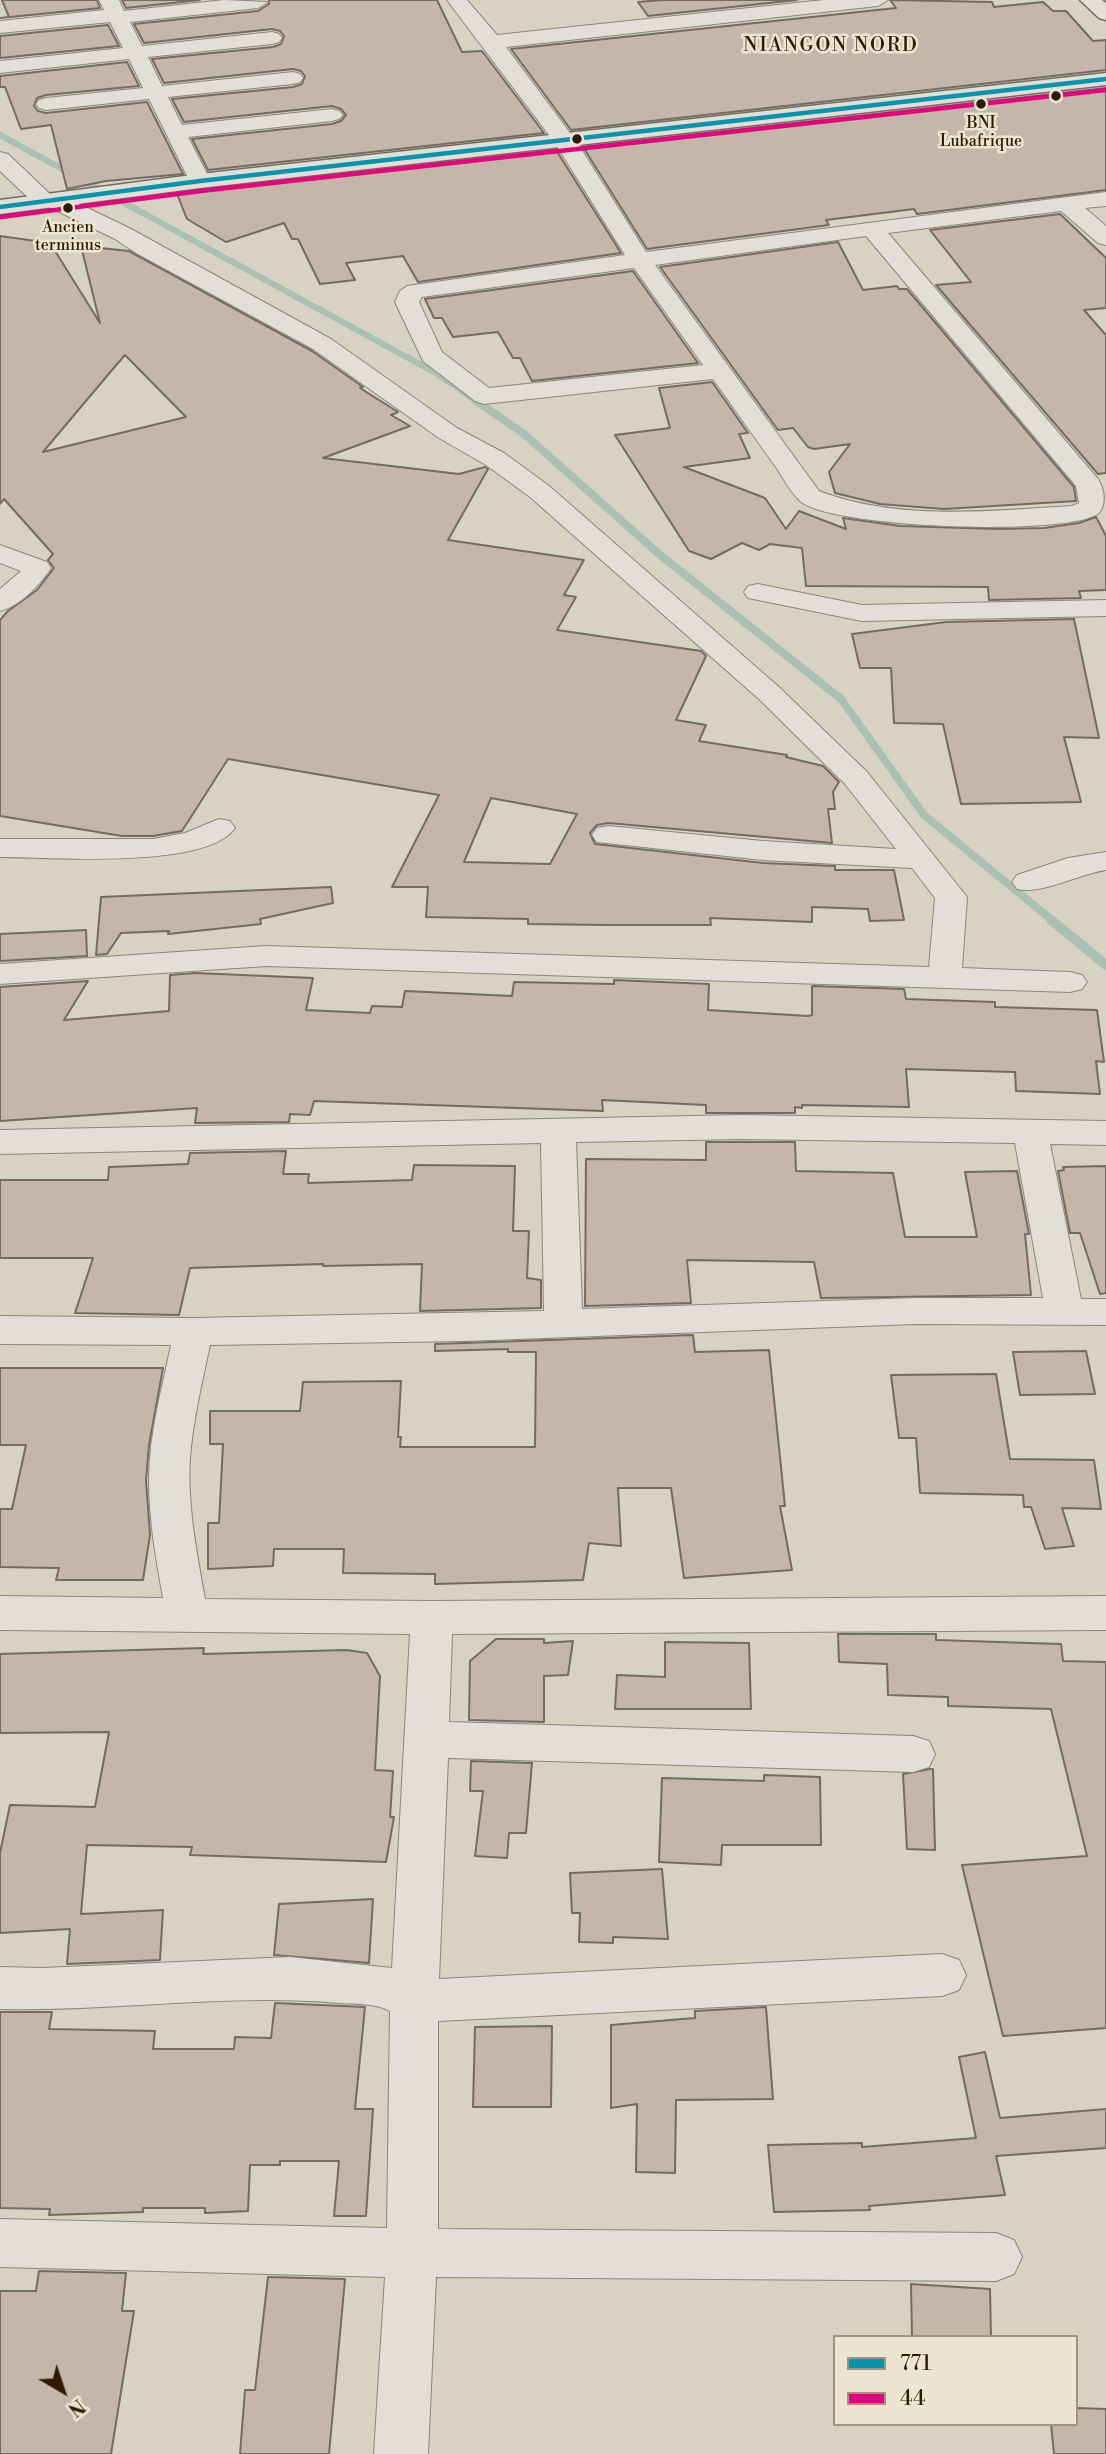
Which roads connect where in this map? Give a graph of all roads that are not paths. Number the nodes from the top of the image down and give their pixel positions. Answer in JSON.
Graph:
{"nodes":[{"id":1,"x":457,"y":0,"type":"edge"},
{"id":2,"x":878,"y":0,"type":"edge"},
{"id":3,"x":1090,"y":0,"type":"edge"},
{"id":4,"x":258,"y":2,"type":"dead end"},
{"id":5,"x":114,"y":11,"type":"edge"},
{"id":6,"x":1106,"y":14,"type":"edge"},
{"id":7,"x":0,"y":27,"type":"edge"},
{"id":8,"x":272,"y":38,"type":"dead end"},
{"id":9,"x":492,"y":42,"type":"junction"},
{"id":10,"x":135,"y":54,"type":"junction"},
{"id":11,"x":0,"y":67,"type":"edge"},
{"id":12,"x":293,"y":78,"type":"dead end"},
{"id":13,"x":1106,"y":79,"type":"edge"},
{"id":14,"x":155,"y":93,"type":"junction"},
{"id":15,"x":46,"y":104,"type":"dead end"},
{"id":16,"x":332,"y":115,"type":"dead end"},
{"id":17,"x":174,"y":132,"type":"junction"},
{"id":18,"x":565,"y":141,"type":"junction"},
{"id":19,"x":0,"y":159,"type":"edge"},
{"id":20,"x":200,"y":181,"type":"junction"},
{"id":21,"x":1106,"y":199,"type":"edge"},
{"id":22,"x":52,"y":200,"type":"junction"},
{"id":23,"x":1066,"y":204,"type":"junction"},
{"id":24,"x":0,"y":207,"type":"edge"},
{"id":25,"x":872,"y":228,"type":"junction"},
{"id":26,"x":1106,"y":237,"type":"edge"},
{"id":27,"x":639,"y":259,"type":"junction"},
{"id":28,"x":720,"y":371,"type":"junction"},
{"id":29,"x":0,"y":553,"type":"edge"},
{"id":30,"x":758,"y":592,"type":"dead end"},
{"id":31,"x":0,"y":603,"type":"edge"},
{"id":32,"x":1106,"y":608,"type":"edge"},
{"id":33,"x":219,"y":828,"type":"dead end"},
{"id":34,"x":608,"y":835,"type":"dead end"},
{"id":35,"x":0,"y":848,"type":"edge"},
{"id":36,"x":918,"y":859,"type":"junction"},
{"id":37,"x":1106,"y":862,"type":"edge"},
{"id":38,"x":1028,"y":882,"type":"dead end"},
{"id":39,"x":0,"y":974,"type":"edge"},
{"id":40,"x":945,"y":978,"type":"junction"},
{"id":41,"x":1070,"y":982,"type":"dead end"},
{"id":42,"x":558,"y":1130,"type":"junction"},
{"id":43,"x":1030,"y":1130,"type":"junction"},
{"id":44,"x":1106,"y":1133,"type":"edge"},
{"id":45,"x":0,"y":1142,"type":"edge"},
{"id":46,"x":1065,"y":1312,"type":"junction"},
{"id":47,"x":1106,"y":1312,"type":"edge"},
{"id":48,"x":563,"y":1324,"type":"junction"},
{"id":49,"x":0,"y":1330,"type":"edge"},
{"id":50,"x":193,"y":1332,"type":"junction"},
{"id":51,"x":0,"y":1613,"type":"edge"},
{"id":52,"x":1106,"y":1613,"type":"edge"},
{"id":53,"x":187,"y":1614,"type":"junction"},
{"id":54,"x":432,"y":1618,"type":"junction"},
{"id":55,"x":426,"y":1739,"type":"junction"},
{"id":56,"x":913,"y":1754,"type":"dead end"},
{"id":57,"x":943,"y":1975,"type":"dead end"},
{"id":58,"x":0,"y":1989,"type":"edge"},
{"id":59,"x":414,"y":2001,"type":"junction"},
{"id":60,"x":0,"y":2243,"type":"edge"},
{"id":61,"x":412,"y":2253,"type":"junction"},
{"id":62,"x":996,"y":2257,"type":"dead end"},
{"id":63,"x":401,"y":2454,"type":"edge"}],
"edges":[{"from":1,"to":9,"type":"street"},
{"from":2,"to":9,"type":"street"},
{"from":3,"to":6,"type":"street"},
{"from":4,"to":5,"type":"street"},
{"from":5,"to":7,"type":"street"},
{"from":5,"to":10,"type":"street"},
{"from":8,"to":10,"type":"street"},
{"from":9,"to":18,"type":"street"},
{"from":10,"to":11,"type":"street"},
{"from":10,"to":14,"type":"street"},
{"from":12,"to":14,"type":"street"},
{"from":13,"to":18,"type":"street"},
{"from":14,"to":15,"type":"street"},
{"from":14,"to":17,"type":"street"},
{"from":16,"to":17,"type":"street"},
{"from":17,"to":20,"type":"street"},
{"from":18,"to":20,"type":"street"},
{"from":18,"to":27,"type":"street"},
{"from":19,"to":22,"type":"street"},
{"from":20,"to":22,"type":"street"},
{"from":21,"to":23,"type":"street"},
{"from":22,"to":24,"type":"street"},
{"from":22,"to":36,"type":"street"},
{"from":23,"to":25,"type":"street"},
{"from":23,"to":26,"type":"street"},
{"from":25,"to":27,"type":"street"},
{"from":25,"to":28,"type":"street"},
{"from":27,"to":28,"type":"street"},
{"from":27,"to":28,"type":"street"},
{"from":29,"to":31,"type":"street"},
{"from":30,"to":32,"type":"street"},
{"from":33,"to":35,"type":"street"},
{"from":34,"to":36,"type":"street"},
{"from":36,"to":40,"type":"street"},
{"from":37,"to":38,"type":"street"},
{"from":39,"to":40,"type":"street"},
{"from":40,"to":41,"type":"street"},
{"from":42,"to":43,"type":"street"},
{"from":42,"to":45,"type":"street"},
{"from":42,"to":48,"type":"street"},
{"from":43,"to":44,"type":"street"},
{"from":43,"to":46,"type":"street"},
{"from":46,"to":47,"type":"street"},
{"from":46,"to":48,"type":"street"},
{"from":48,"to":50,"type":"street"},
{"from":49,"to":50,"type":"street"},
{"from":50,"to":53,"type":"street"},
{"from":51,"to":53,"type":"street"},
{"from":52,"to":54,"type":"street"},
{"from":53,"to":54,"type":"street"},
{"from":54,"to":55,"type":"street"},
{"from":55,"to":56,"type":"street"},
{"from":55,"to":59,"type":"street"},
{"from":57,"to":59,"type":"street"},
{"from":58,"to":59,"type":"street"},
{"from":59,"to":61,"type":"street"},
{"from":60,"to":61,"type":"street"},
{"from":61,"to":62,"type":"street"},
{"from":61,"to":63,"type":"street"}]}
